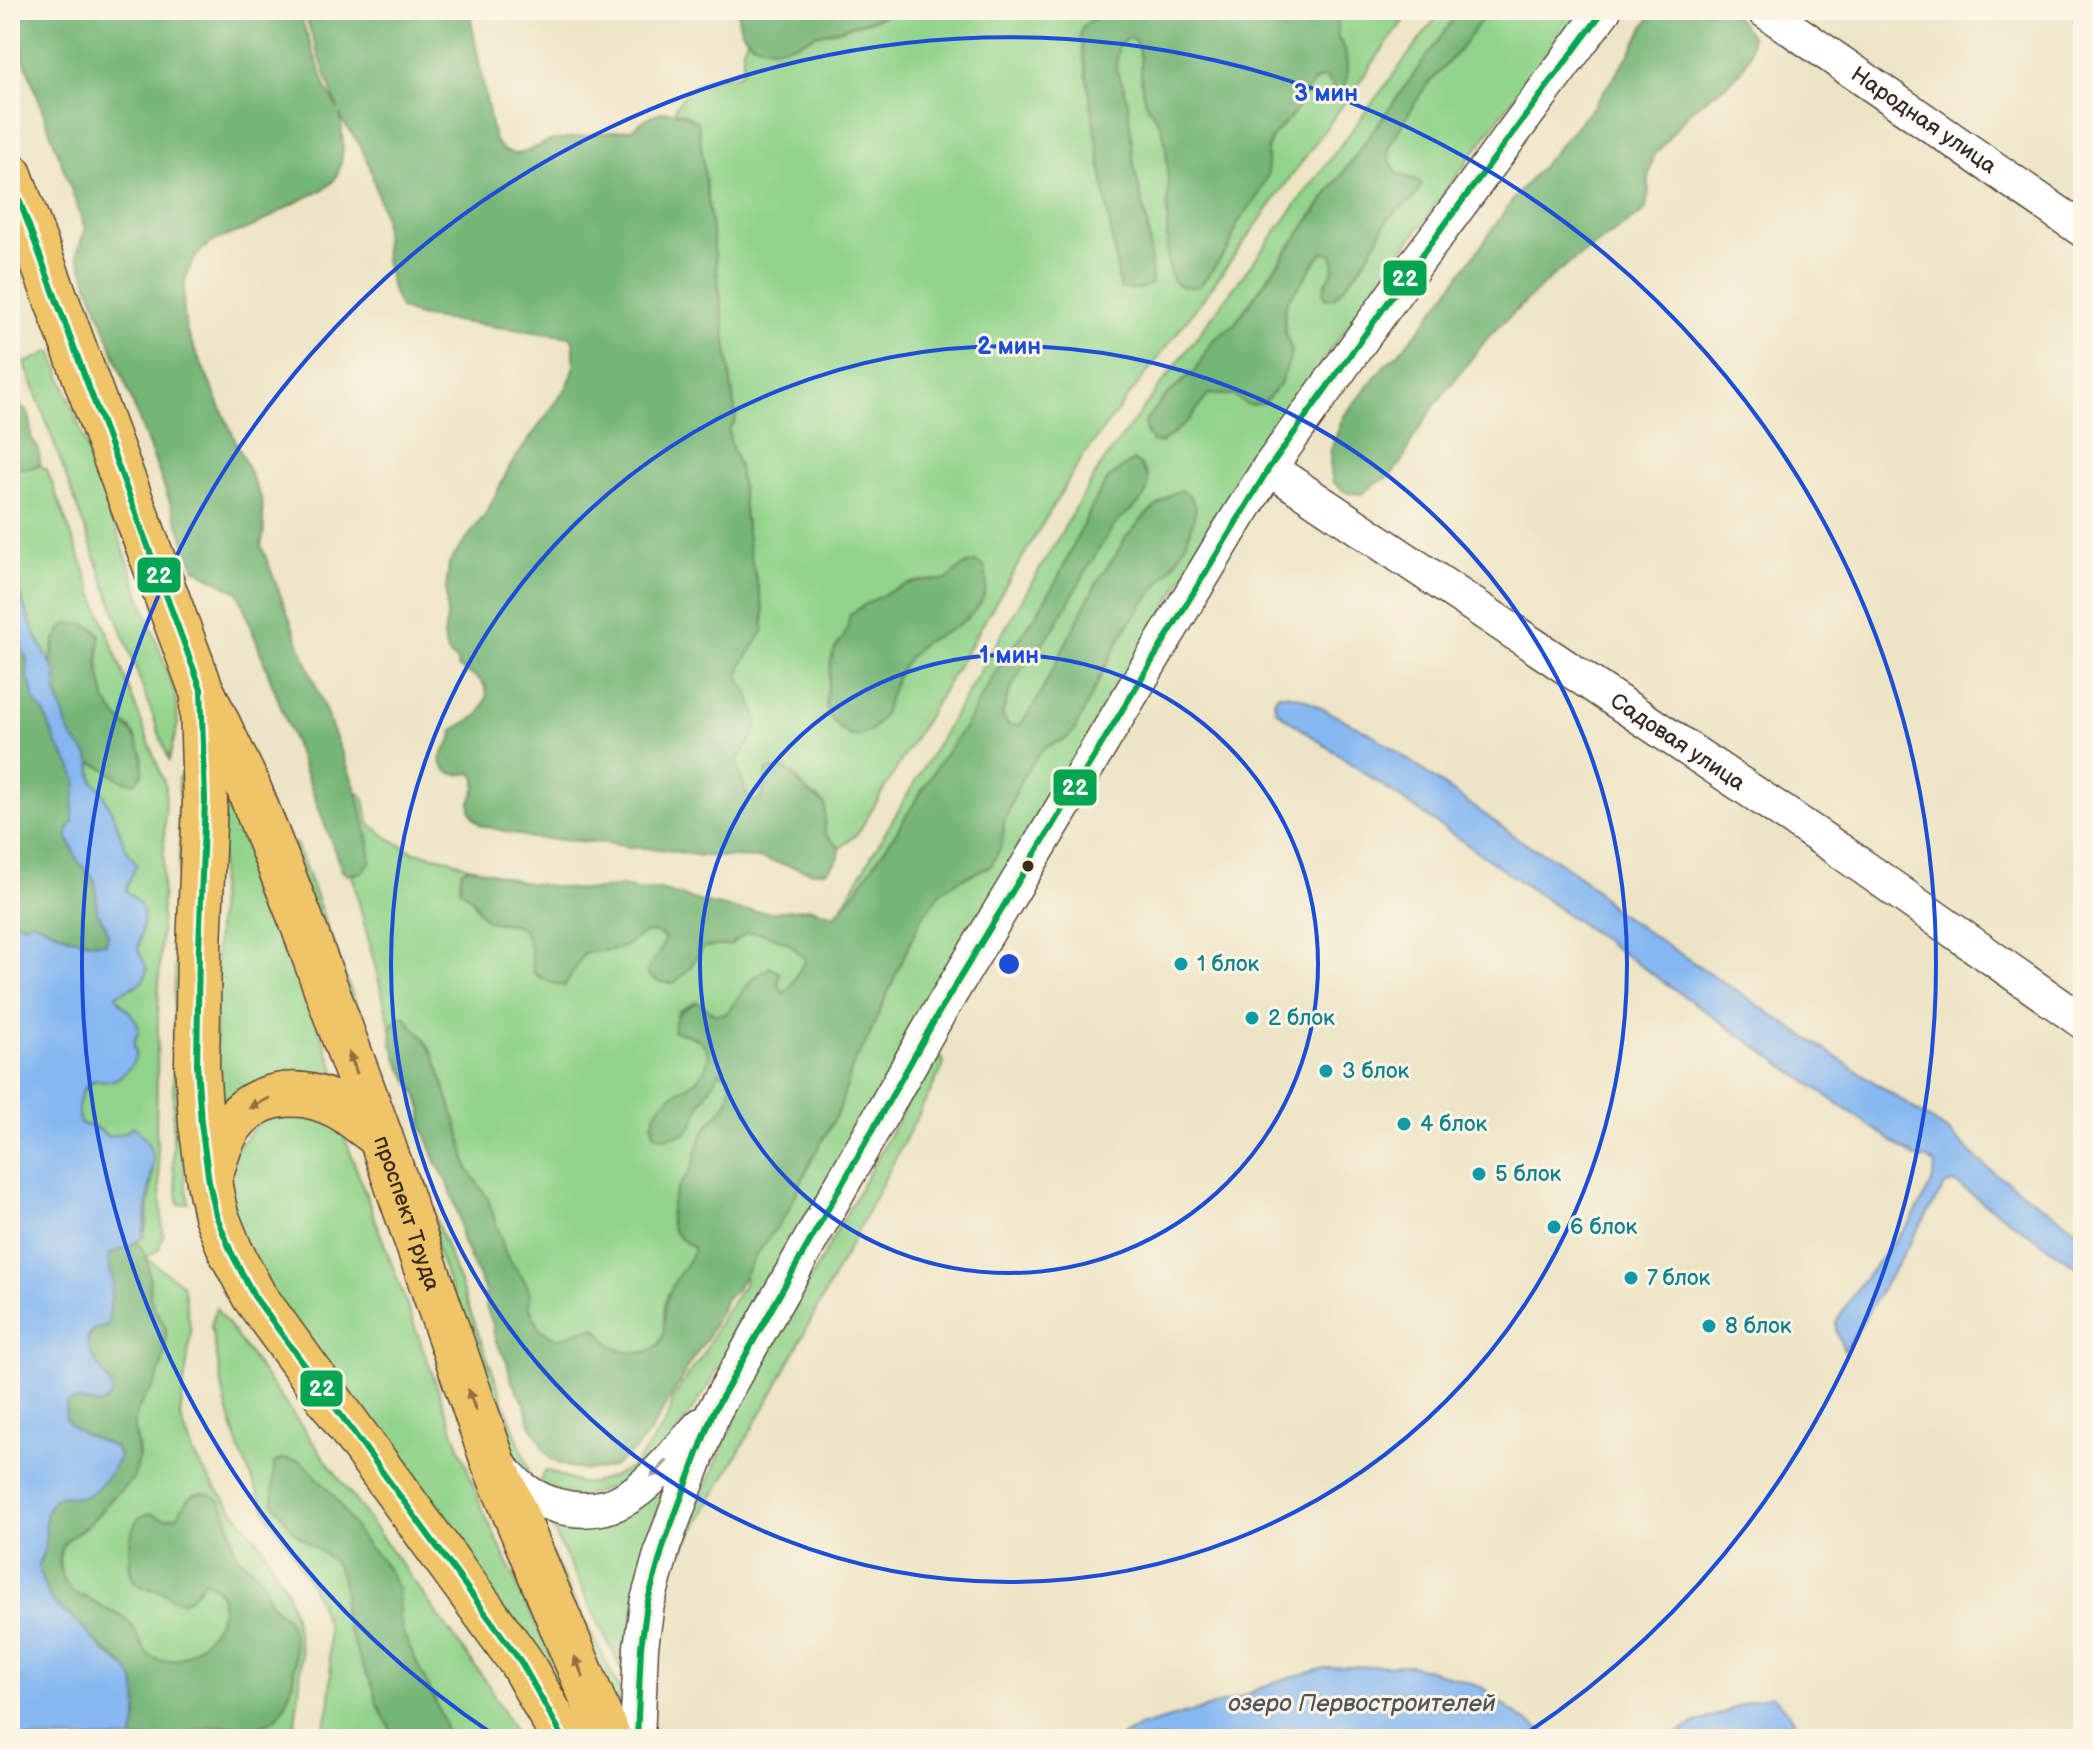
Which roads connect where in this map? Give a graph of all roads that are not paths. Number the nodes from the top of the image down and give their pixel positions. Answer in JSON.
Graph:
{"nodes":[{"id":1,"x":1604,"y":10,"type":"edge"},
{"id":2,"x":1764,"y":10,"type":"edge"},
{"id":3,"x":10,"y":175,"type":"edge"},
{"id":4,"x":2083,"y":230,"type":"edge"},
{"id":5,"x":1269,"y":468,"type":"junction"},
{"id":6,"x":201,"y":689,"type":"junction"},
{"id":7,"x":2083,"y":1022,"type":"edge"},
{"id":8,"x":380,"y":1136,"type":"junction"},
{"id":9,"x":209,"y":1182,"type":"junction"},
{"id":10,"x":713,"y":1413,"type":"junction"},
{"id":11,"x":493,"y":1461,"type":"junction"},
{"id":12,"x":564,"y":1739,"type":"edge"},
{"id":13,"x":609,"y":1739,"type":"edge"},
{"id":14,"x":637,"y":1739,"type":"edge"}],
"edges":[{"from":1,"to":5,"type":"street"},
{"from":2,"to":4,"type":"street","name":"Народная улица"},
{"from":3,"to":6,"type":"main road","name":"проспект Труда"},
{"from":5,"to":7,"type":"street","name":"Садовая улица"},
{"from":5,"to":10,"type":"street"},
{"from":8,"to":6,"type":"main road","name":"проспект Труда","one_way":true},
{"from":6,"to":9,"type":"main road","name":"проспект Труда"},
{"from":8,"to":9,"type":"main road","one_way":true},
{"from":11,"to":8,"type":"main road","name":"проспект Труда","one_way":true},
{"from":9,"to":12,"type":"main road","name":"проспект Труда"},
{"from":10,"to":11,"type":"street","one_way":true},
{"from":10,"to":14,"type":"street"},
{"from":13,"to":11,"type":"main road","name":"проспект Труда","one_way":true}]}
